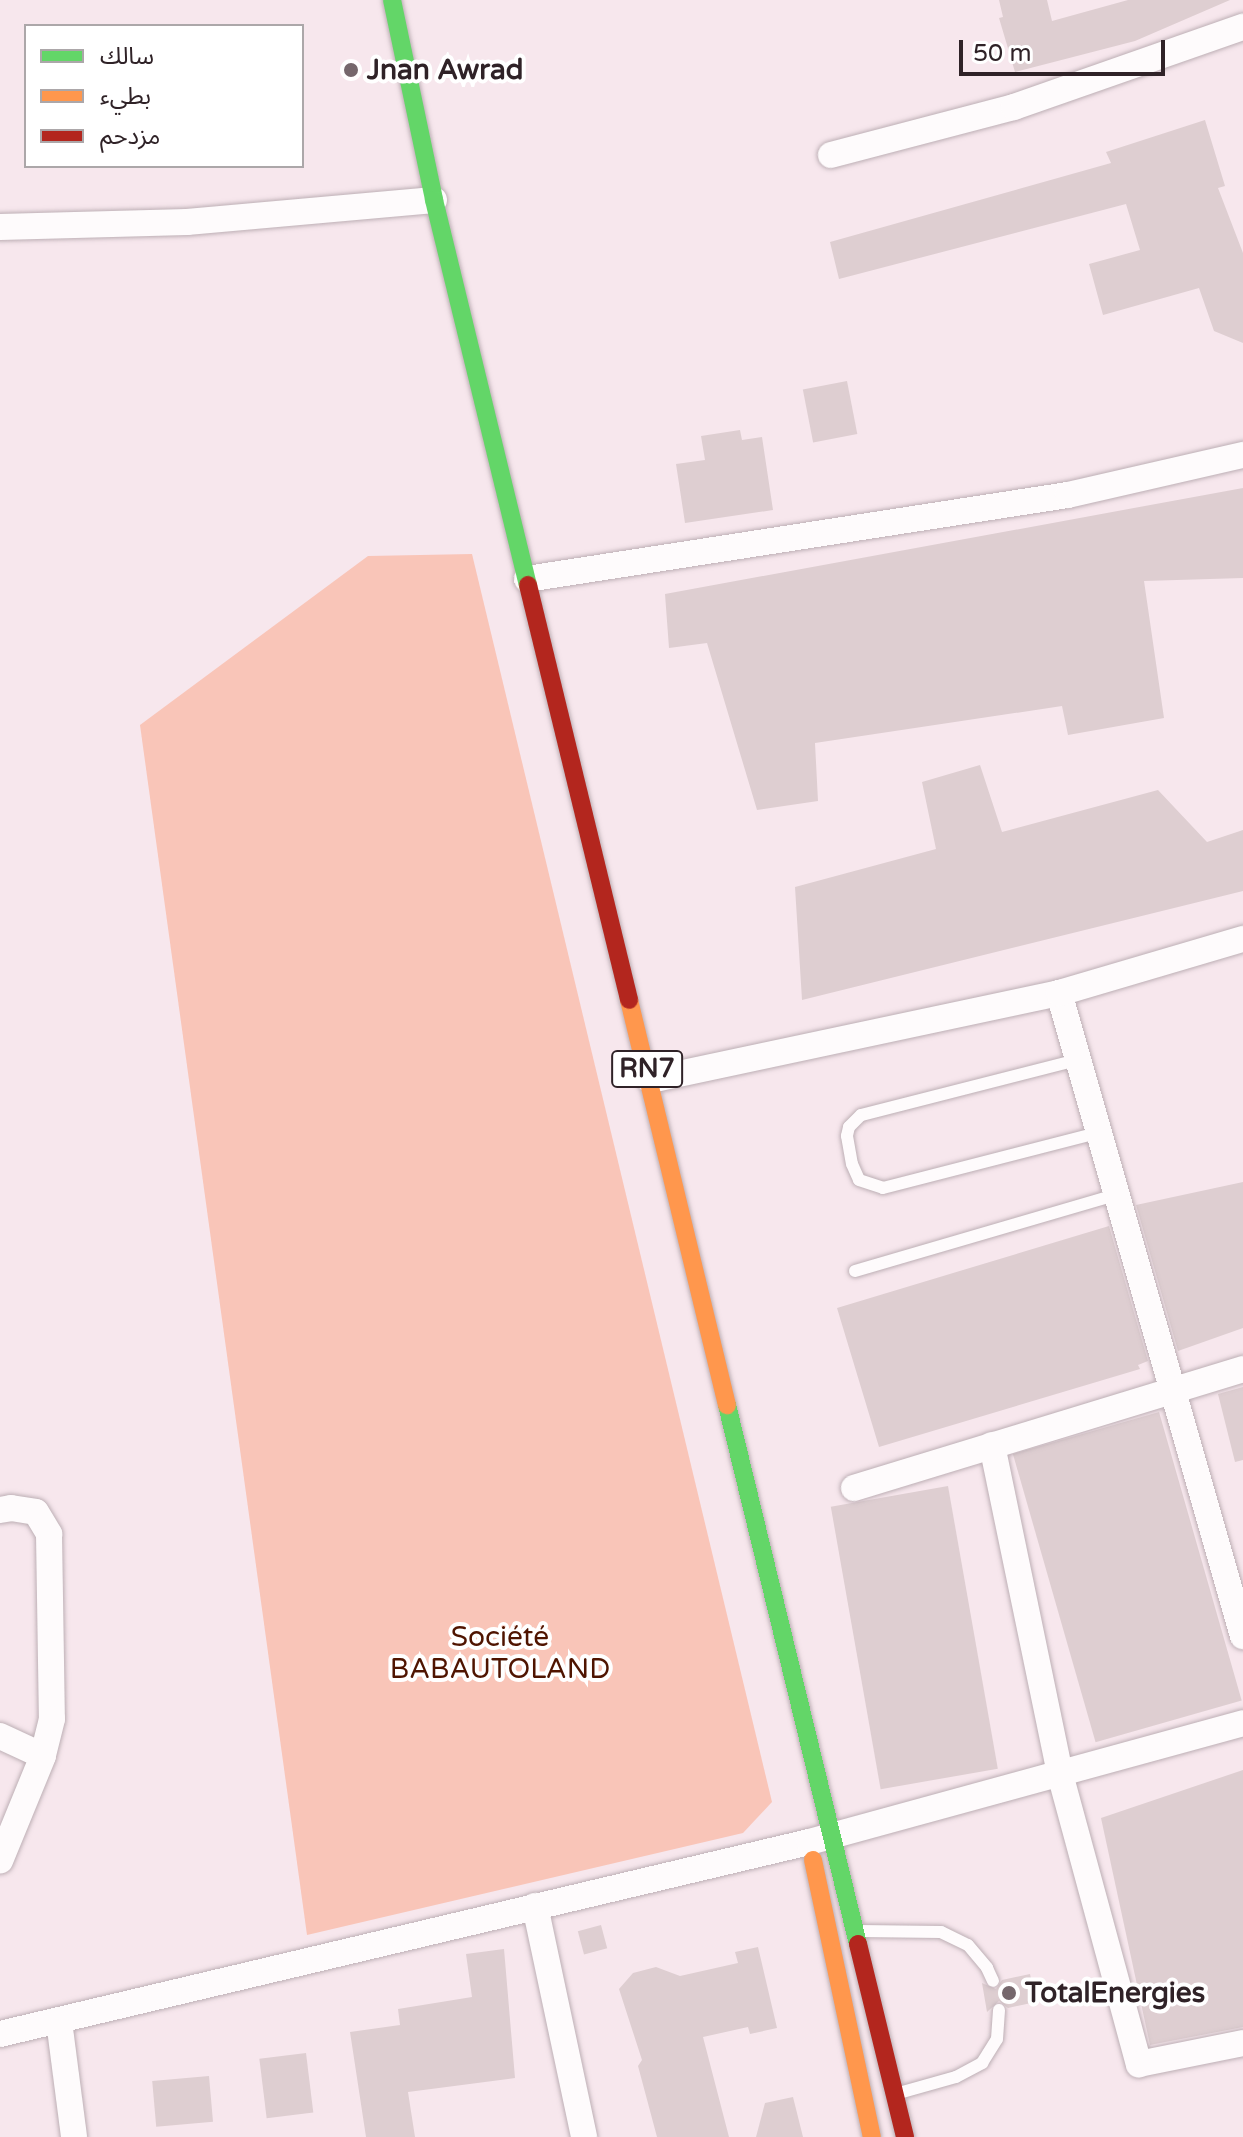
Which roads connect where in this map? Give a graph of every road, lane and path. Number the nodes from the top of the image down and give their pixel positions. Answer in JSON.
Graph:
{"nodes":[{"id":1,"x":392,"y":0,"type":"edge"},
{"id":2,"x":1243,"y":27,"type":"edge"},
{"id":3,"x":831,"y":155,"type":"dead end"},
{"id":4,"x":417,"y":201,"type":"junction"},
{"id":5,"x":0,"y":227,"type":"edge"},
{"id":6,"x":1243,"y":455,"type":"edge"},
{"id":7,"x":527,"y":579,"type":"junction"},
{"id":8,"x":1243,"y":939,"type":"edge"},
{"id":9,"x":1059,"y":993,"type":"junction"},
{"id":10,"x":1077,"y":1060,"type":"junction"},
{"id":11,"x":650,"y":1080,"type":"junction"},
{"id":12,"x":1097,"y":1133,"type":"junction"},
{"id":13,"x":1115,"y":1195,"type":"junction"},
{"id":14,"x":855,"y":1271,"type":"dead end"},
{"id":15,"x":1243,"y":1369,"type":"edge"},
{"id":16,"x":1171,"y":1390,"type":"junction"},
{"id":17,"x":992,"y":1445,"type":"junction"},
{"id":18,"x":854,"y":1488,"type":"dead end"},
{"id":19,"x":0,"y":1510,"type":"edge"},
{"id":20,"x":1243,"y":1636,"type":"edge"},
{"id":21,"x":1243,"y":1723,"type":"edge"},
{"id":22,"x":0,"y":1736,"type":"edge"},
{"id":23,"x":43,"y":1756,"type":"junction"},
{"id":24,"x":1060,"y":1774,"type":"junction"},
{"id":25,"x":816,"y":1834,"type":"junction"},
{"id":26,"x":0,"y":1861,"type":"edge"},
{"id":27,"x":535,"y":1906,"type":"junction"},
{"id":28,"x":857,"y":1931,"type":"junction"},
{"id":29,"x":993,"y":1981,"type":"dead end"},
{"id":30,"x":999,"y":2010,"type":"dead end"},
{"id":31,"x":59,"y":2021,"type":"junction"},
{"id":32,"x":0,"y":2034,"type":"edge"},
{"id":33,"x":1243,"y":2043,"type":"edge"},
{"id":34,"x":896,"y":2094,"type":"junction"},
{"id":35,"x":74,"y":2137,"type":"edge"},
{"id":36,"x":584,"y":2137,"type":"edge"},
{"id":37,"x":872,"y":2137,"type":"edge"},
{"id":38,"x":905,"y":2137,"type":"edge"}],
"edges":[{"from":1,"to":4,"type":"main road","number":"RN7"},
{"from":2,"to":3,"type":"street"},
{"from":4,"to":5,"type":"street"},
{"from":4,"to":7,"type":"main road","number":"RN7"},
{"from":6,"to":7,"type":"street"},
{"from":7,"to":11,"type":"main road","number":"RN7"},
{"from":8,"to":9,"type":"street"},
{"from":9,"to":10,"type":"street"},
{"from":9,"to":11,"type":"street"},
{"from":10,"to":12,"type":"street"},
{"from":10,"to":12,"type":"lane"},
{"from":11,"to":25,"type":"main road","number":"RN7"},
{"from":12,"to":13,"type":"street"},
{"from":13,"to":14,"type":"lane"},
{"from":13,"to":16,"type":"street"},
{"from":15,"to":16,"type":"street"},
{"from":16,"to":17,"type":"street"},
{"from":16,"to":20,"type":"street"},
{"from":17,"to":18,"type":"street"},
{"from":17,"to":24,"type":"street"},
{"from":19,"to":23,"type":"street"},
{"from":21,"to":24,"type":"street"},
{"from":22,"to":23,"type":"street"},
{"from":23,"to":26,"type":"street"},
{"from":24,"to":25,"type":"street"},
{"from":24,"to":33,"type":"street"},
{"from":25,"to":27,"type":"street"},
{"from":25,"to":28,"type":"main road","number":"RN7"},
{"from":25,"to":37,"type":"main road","number":"RN7"},
{"from":27,"to":31,"type":"street"},
{"from":27,"to":36,"type":"street"},
{"from":28,"to":29,"type":"lane"},
{"from":28,"to":34,"type":"main road","number":"RN7"},
{"from":30,"to":34,"type":"lane"},
{"from":31,"to":32,"type":"street"},
{"from":31,"to":35,"type":"street"},
{"from":34,"to":38,"type":"main road","number":"RN7"}]}
